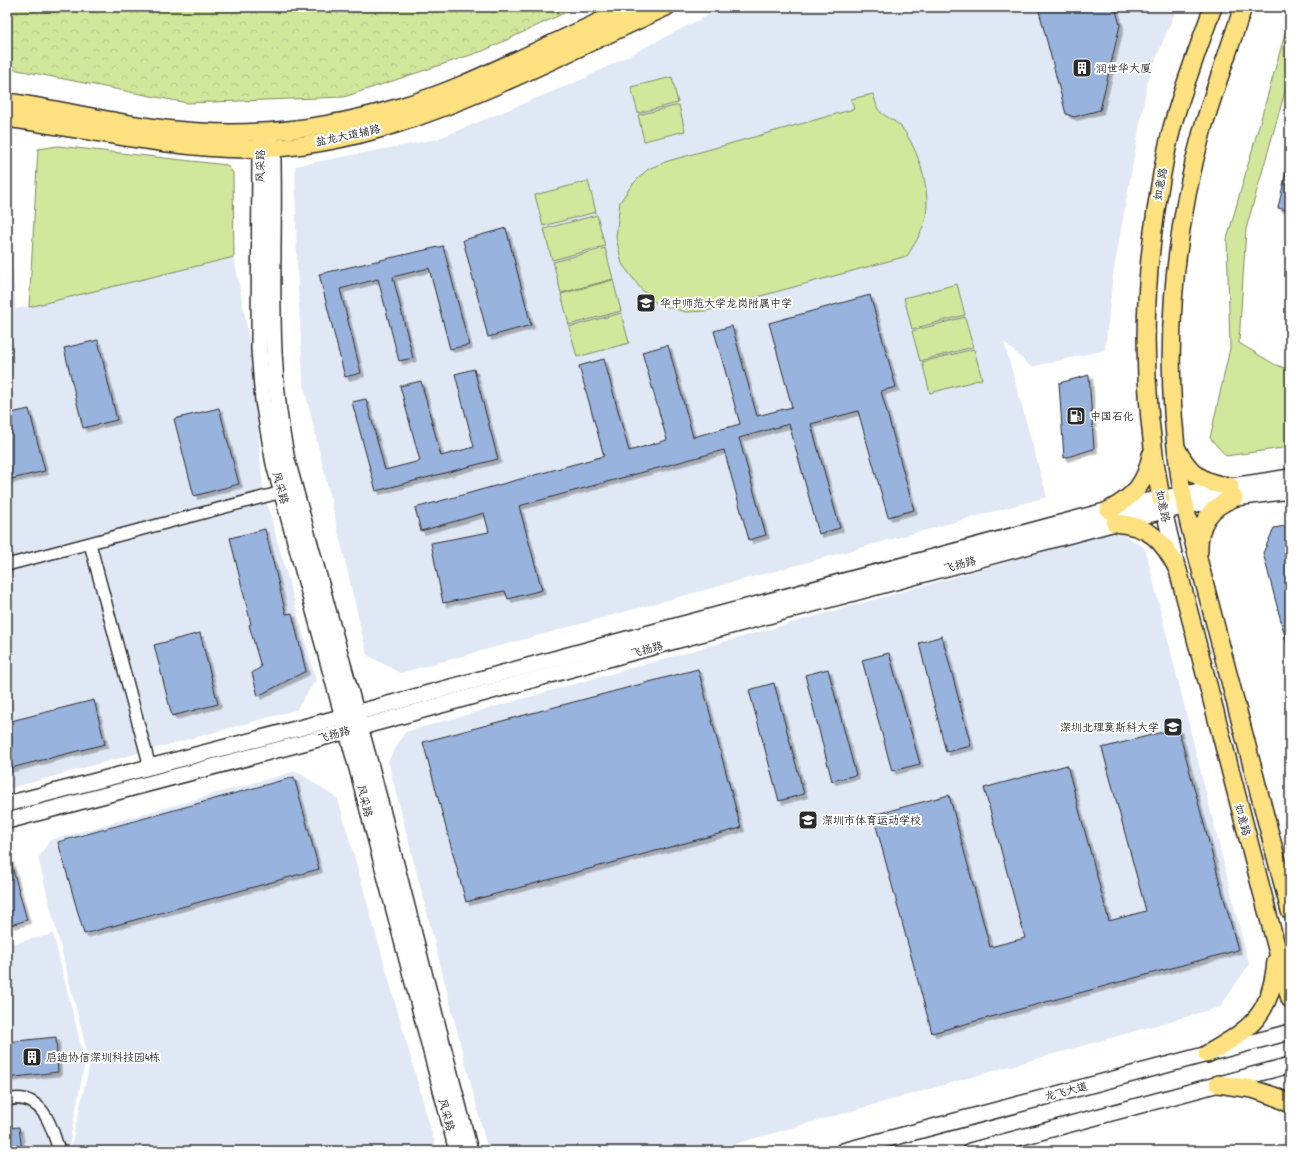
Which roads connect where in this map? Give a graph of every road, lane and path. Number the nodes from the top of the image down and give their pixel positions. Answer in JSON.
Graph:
{"nodes":[{"id":1,"x":631,"y":7,"type":"edge"},
{"id":2,"x":666,"y":7,"type":"edge"},
{"id":3,"x":1213,"y":7,"type":"edge"},
{"id":4,"x":1243,"y":7,"type":"edge"},
{"id":5,"x":7,"y":102,"type":"edge"},
{"id":6,"x":7,"y":118,"type":"edge"},
{"id":7,"x":265,"y":132,"type":"junction"},
{"id":8,"x":266,"y":148,"type":"junction"},
{"id":9,"x":1176,"y":446,"type":"junction"},
{"id":10,"x":1153,"y":447,"type":"junction"},
{"id":11,"x":1290,"y":477,"type":"edge"},
{"id":12,"x":1290,"y":491,"type":"edge"},
{"id":13,"x":282,"y":492,"type":"junction"},
{"id":14,"x":1232,"y":492,"type":"junction"},
{"id":15,"x":1184,"y":500,"type":"junction"},
{"id":16,"x":1162,"y":505,"type":"junction"},
{"id":17,"x":1112,"y":516,"type":"junction"},
{"id":18,"x":90,"y":544,"type":"junction"},
{"id":19,"x":1199,"y":563,"type":"junction"},
{"id":20,"x":7,"y":566,"type":"edge"},
{"id":21,"x":1178,"y":570,"type":"junction"},
{"id":22,"x":350,"y":714,"type":"junction"},
{"id":23,"x":354,"y":729,"type":"junction"},
{"id":24,"x":150,"y":767,"type":"junction"},
{"id":25,"x":7,"y":804,"type":"edge"},
{"id":26,"x":7,"y":821,"type":"edge"},
{"id":27,"x":1290,"y":911,"type":"edge"},
{"id":28,"x":1277,"y":950,"type":"junction"},
{"id":29,"x":1290,"y":999,"type":"edge"},
{"id":30,"x":1290,"y":1032,"type":"edge"},
{"id":31,"x":1207,"y":1054,"type":"junction"},
{"id":32,"x":1290,"y":1065,"type":"edge"},
{"id":33,"x":1218,"y":1084,"type":"junction"},
{"id":34,"x":7,"y":1100,"type":"edge"},
{"id":35,"x":1290,"y":1104,"type":"edge"},
{"id":36,"x":59,"y":1151,"type":"edge"},
{"id":37,"x":457,"y":1151,"type":"edge"},
{"id":38,"x":470,"y":1151,"type":"edge"},
{"id":39,"x":843,"y":1151,"type":"edge"},
{"id":40,"x":970,"y":1151,"type":"edge"}],
"edges":[{"from":1,"to":7,"type":"main road","name":"盐龙大道辅路"},
{"from":2,"to":8,"type":"main road","name":"盐龙大道辅路"},
{"from":3,"to":10,"type":"main road","name":"如意路"},
{"from":4,"to":9,"type":"main road","name":"如意路"},
{"from":5,"to":7,"type":"main road","name":"盐龙大道辅路"},
{"from":6,"to":8,"type":"main road","name":"盐龙大道辅路"},
{"from":7,"to":8,"type":"street","name":"风采路"},
{"from":8,"to":13,"type":"street","name":"风采路"},
{"from":8,"to":22,"type":"street","name":"风采路"},
{"from":9,"to":14,"type":"main road"},
{"from":9,"to":15,"type":"main road","name":"如意路"},
{"from":10,"to":16,"type":"main road","name":"如意路"},
{"from":10,"to":17,"type":"main road"},
{"from":11,"to":14,"type":"street","name":"飞扬路"},
{"from":12,"to":14,"type":"street","name":"飞扬路"},
{"from":13,"to":18,"type":"street"},
{"from":13,"to":22,"type":"street","name":"风采路"},
{"from":14,"to":15,"type":"street","name":"飞扬路"},
{"from":14,"to":19,"type":"main road"},
{"from":15,"to":16,"type":"street","name":"飞扬路"},
{"from":15,"to":19,"type":"main road","name":"如意路"},
{"from":16,"to":17,"type":"street","name":"飞扬路"},
{"from":16,"to":21,"type":"street","name":"如意路"},
{"from":17,"to":21,"type":"main road"},
{"from":17,"to":22,"type":"street","name":"飞扬路"},
{"from":17,"to":23,"type":"street","name":"飞扬路"},
{"from":18,"to":20,"type":"street"},
{"from":18,"to":24,"type":"street"},
{"from":19,"to":27,"type":"main road","name":"如意路"},
{"from":21,"to":28,"type":"main road","name":"如意路"},
{"from":22,"to":23,"type":"street","name":"风采路"},
{"from":22,"to":24,"type":"street","name":"飞扬路"},
{"from":23,"to":26,"type":"street","name":"飞扬路"},
{"from":23,"to":37,"type":"street","name":"风采路"},
{"from":23,"to":38,"type":"street","name":"风采路"},
{"from":24,"to":25,"type":"street","name":"飞扬路"},
{"from":28,"to":29,"type":"main road","name":"如意路"},
{"from":28,"to":31,"type":"main road"},
{"from":30,"to":31,"type":"street","name":"龙飞大道"},
{"from":31,"to":39,"type":"street","name":"龙飞大道"},
{"from":32,"to":33,"type":"street"},
{"from":33,"to":35,"type":"main road"},
{"from":33,"to":40,"type":"street"},
{"from":34,"to":36,"type":"street"}]}
